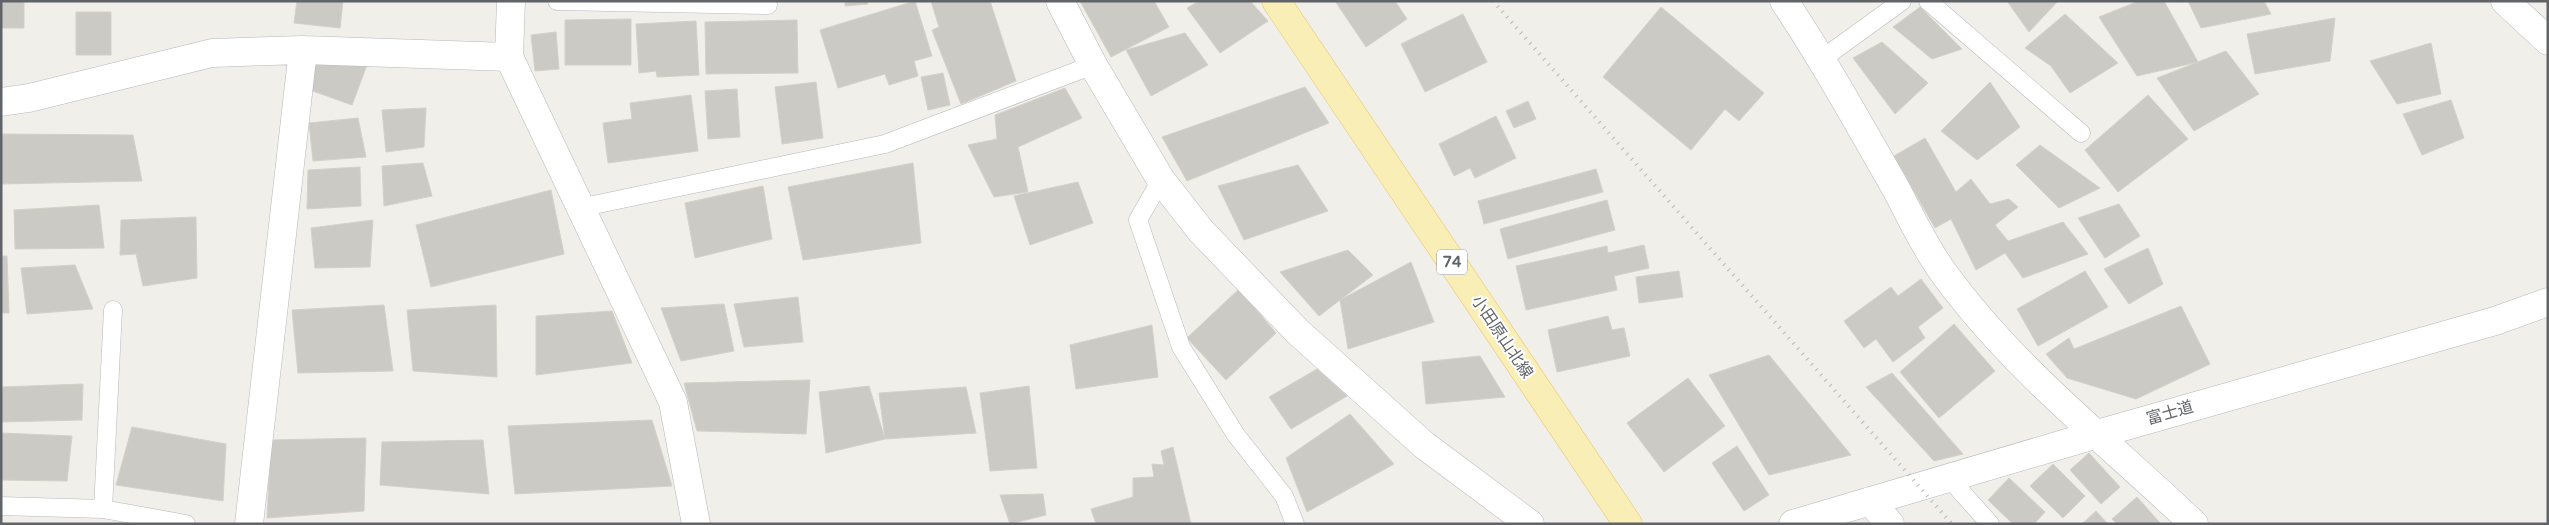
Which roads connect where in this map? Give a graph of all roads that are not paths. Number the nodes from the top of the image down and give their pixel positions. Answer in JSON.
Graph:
{"nodes":[{"id":1,"x":511,"y":1,"type":"edge"},
{"id":2,"x":557,"y":1,"type":"edge"},
{"id":3,"x":1060,"y":1,"type":"edge"},
{"id":4,"x":1276,"y":1,"type":"edge"},
{"id":5,"x":1784,"y":1,"type":"edge"},
{"id":6,"x":1902,"y":1,"type":"edge"},
{"id":7,"x":1928,"y":1,"type":"edge"},
{"id":8,"x":2505,"y":1,"type":"edge"},
{"id":9,"x":768,"y":5,"type":"dead end"},
{"id":10,"x":2548,"y":42,"type":"edge"},
{"id":11,"x":302,"y":50,"type":"junction"},
{"id":12,"x":509,"y":56,"type":"junction"},
{"id":13,"x":1822,"y":59,"type":"junction"},
{"id":14,"x":1094,"y":65,"type":"junction"},
{"id":15,"x":1,"y":102,"type":"edge"},
{"id":16,"x":2081,"y":133,"type":"dead end"},
{"id":17,"x":1161,"y":180,"type":"junction"},
{"id":18,"x":580,"y":208,"type":"junction"},
{"id":19,"x":2548,"y":302,"type":"edge"},
{"id":20,"x":113,"y":310,"type":"dead end"},
{"id":21,"x":2094,"y":435,"type":"junction"},
{"id":22,"x":1949,"y":478,"type":"junction"},
{"id":23,"x":1870,"y":502,"type":"junction"},
{"id":24,"x":1,"y":506,"type":"edge"},
{"id":25,"x":103,"y":509,"type":"junction"},
{"id":26,"x":186,"y":524,"type":"edge"},
{"id":27,"x":248,"y":524,"type":"edge"},
{"id":28,"x":696,"y":524,"type":"edge"},
{"id":29,"x":1295,"y":524,"type":"edge"},
{"id":30,"x":1530,"y":524,"type":"edge"},
{"id":31,"x":1628,"y":524,"type":"edge"},
{"id":32,"x":1793,"y":524,"type":"edge"},
{"id":33,"x":1890,"y":524,"type":"edge"},
{"id":34,"x":1990,"y":524,"type":"edge"},
{"id":35,"x":2194,"y":524,"type":"edge"}],
"edges":[{"from":1,"to":12,"type":"street"},
{"from":2,"to":9,"type":"lane"},
{"from":3,"to":14,"type":"street"},
{"from":4,"to":31,"type":"main road","name":"小田原山北線","number":"74"},
{"from":5,"to":13,"type":"street"},
{"from":6,"to":13,"type":"lane"},
{"from":7,"to":16,"type":"lane"},
{"from":8,"to":10,"type":"street"},
{"from":11,"to":12,"type":"street"},
{"from":11,"to":15,"type":"street"},
{"from":11,"to":27,"type":"street"},
{"from":12,"to":18,"type":"street"},
{"from":13,"to":21,"type":"street"},
{"from":14,"to":17,"type":"street"},
{"from":14,"to":18,"type":"lane"},
{"from":17,"to":29,"type":"lane"},
{"from":17,"to":30,"type":"street"},
{"from":18,"to":28,"type":"street"},
{"from":19,"to":21,"type":"street","name":"富士道"},
{"from":20,"to":25,"type":"lane"},
{"from":21,"to":22,"type":"street","name":"富士道"},
{"from":21,"to":35,"type":"street"},
{"from":22,"to":23,"type":"street","name":"富士道"},
{"from":22,"to":34,"type":"lane"},
{"from":23,"to":32,"type":"street","name":"富士道"},
{"from":23,"to":33,"type":"street"},
{"from":24,"to":25,"type":"lane"},
{"from":25,"to":26,"type":"lane"}]}
